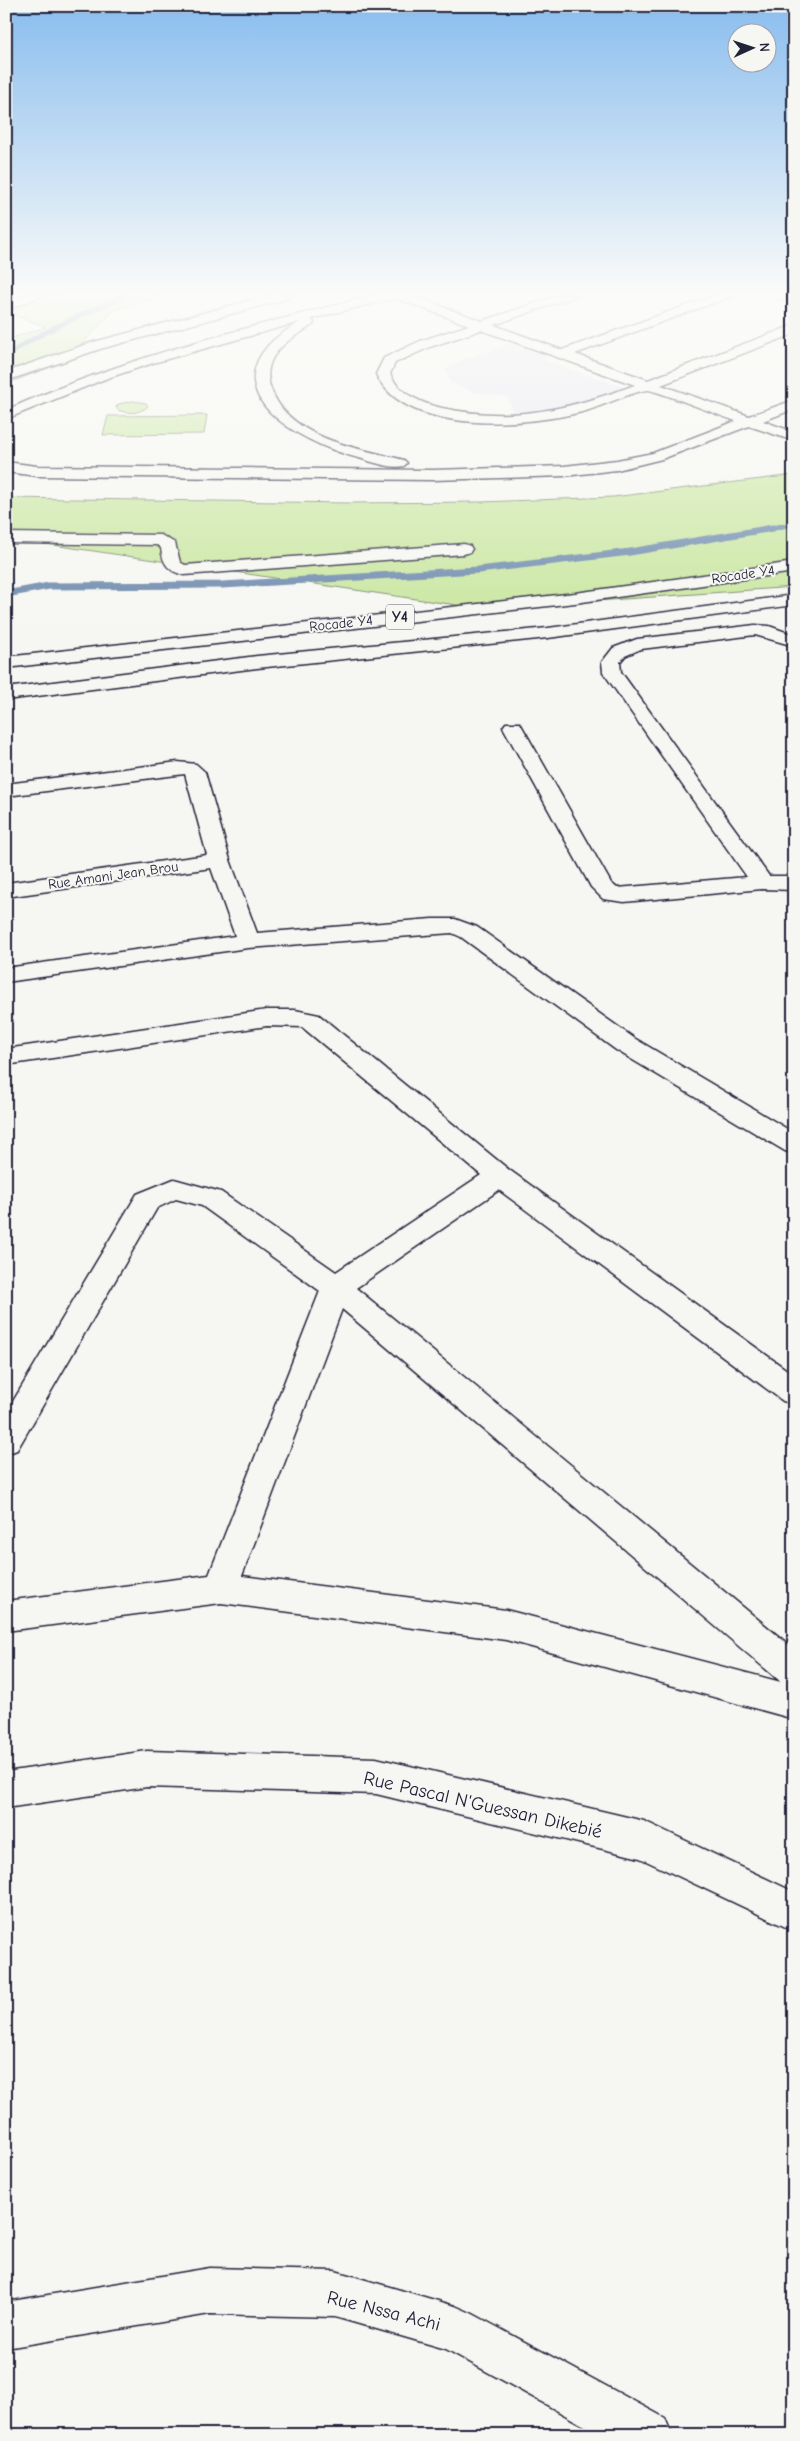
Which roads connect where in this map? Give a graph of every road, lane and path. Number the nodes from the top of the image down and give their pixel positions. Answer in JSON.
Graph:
{"nodes":[{"id":1,"x":20,"y":409,"type":"edge"},
{"id":2,"x":276,"y":409,"type":"edge"},
{"id":3,"x":430,"y":409,"type":"edge"},
{"id":4,"x":583,"y":409,"type":"edge"},
{"id":5,"x":715,"y":409,"type":"edge"},
{"id":6,"x":782,"y":409,"type":"edge"},
{"id":7,"x":6,"y":415,"type":"edge"},
{"id":8,"x":751,"y":422,"type":"junction"},
{"id":9,"x":794,"y":437,"type":"edge"},
{"id":10,"x":6,"y":467,"type":"edge"},
{"id":11,"x":472,"y":473,"type":"junction"},
{"id":12,"x":6,"y":538,"type":"edge"},
{"id":13,"x":464,"y":548,"type":"dead end"},
{"id":14,"x":794,"y":567,"type":"edge"},
{"id":15,"x":794,"y":600,"type":"edge"},
{"id":16,"x":794,"y":626,"type":"edge"},
{"id":17,"x":763,"y":630,"type":"junction"},
{"id":18,"x":794,"y":641,"type":"edge"},
{"id":19,"x":6,"y":663,"type":"edge"},
{"id":20,"x":6,"y":694,"type":"edge"},
{"id":21,"x":513,"y":727,"type":"dead end"},
{"id":22,"x":6,"y":790,"type":"edge"},
{"id":23,"x":220,"y":860,"type":"junction"},
{"id":24,"x":762,"y":882,"type":"junction"},
{"id":25,"x":794,"y":883,"type":"edge"},
{"id":26,"x":6,"y":890,"type":"edge"},
{"id":27,"x":248,"y":941,"type":"junction"},
{"id":28,"x":6,"y":975,"type":"edge"},
{"id":29,"x":7,"y":1058,"type":"edge"},
{"id":30,"x":794,"y":1145,"type":"edge"},
{"id":31,"x":500,"y":1176,"type":"junction"},
{"id":32,"x":336,"y":1287,"type":"junction"},
{"id":33,"x":794,"y":1392,"type":"edge"},
{"id":34,"x":6,"y":1441,"type":"edge"},
{"id":35,"x":221,"y":1588,"type":"junction"},
{"id":36,"x":6,"y":1616,"type":"edge"},
{"id":37,"x":794,"y":1671,"type":"edge"},
{"id":38,"x":794,"y":1702,"type":"edge"},
{"id":39,"x":6,"y":1790,"type":"edge"},
{"id":40,"x":794,"y":1912,"type":"edge"},
{"id":41,"x":6,"y":2325,"type":"edge"},
{"id":42,"x":648,"y":2435,"type":"edge"}],
"edges":[{"from":1,"to":7,"type":"main road"},
{"from":2,"to":11,"type":"main road"},
{"from":3,"to":4,"type":"main road"},
{"from":5,"to":8,"type":"main road"},
{"from":6,"to":8,"type":"main road"},
{"from":8,"to":9,"type":"main road"},
{"from":8,"to":11,"type":"main road"},
{"from":10,"to":11,"type":"main road"},
{"from":12,"to":13,"type":"main road"},
{"from":14,"to":19,"type":"main road","name":"Rocade Y4","number":"Y4"},
{"from":15,"to":20,"type":"main road","name":"Rocade Y4","number":"Y4"},
{"from":16,"to":17,"type":"main road"},
{"from":17,"to":18,"type":"main road"},
{"from":17,"to":24,"type":"main road"},
{"from":21,"to":24,"type":"main road"},
{"from":22,"to":23,"type":"main road"},
{"from":23,"to":26,"type":"main road","name":"Rue Amani Jean Brou"},
{"from":23,"to":27,"type":"main road"},
{"from":24,"to":25,"type":"main road"},
{"from":27,"to":28,"type":"main road"},
{"from":27,"to":30,"type":"main road"},
{"from":29,"to":31,"type":"main road"},
{"from":31,"to":32,"type":"main road"},
{"from":31,"to":33,"type":"main road"},
{"from":32,"to":34,"type":"main road"},
{"from":32,"to":35,"type":"main road"},
{"from":32,"to":37,"type":"main road"},
{"from":35,"to":36,"type":"main road"},
{"from":35,"to":38,"type":"main road"},
{"from":39,"to":40,"type":"main road","name":"Rue Pascal N'Guessan Dikebié"},
{"from":41,"to":42,"type":"main road","name":"Rue Nssa Achi"}]}
